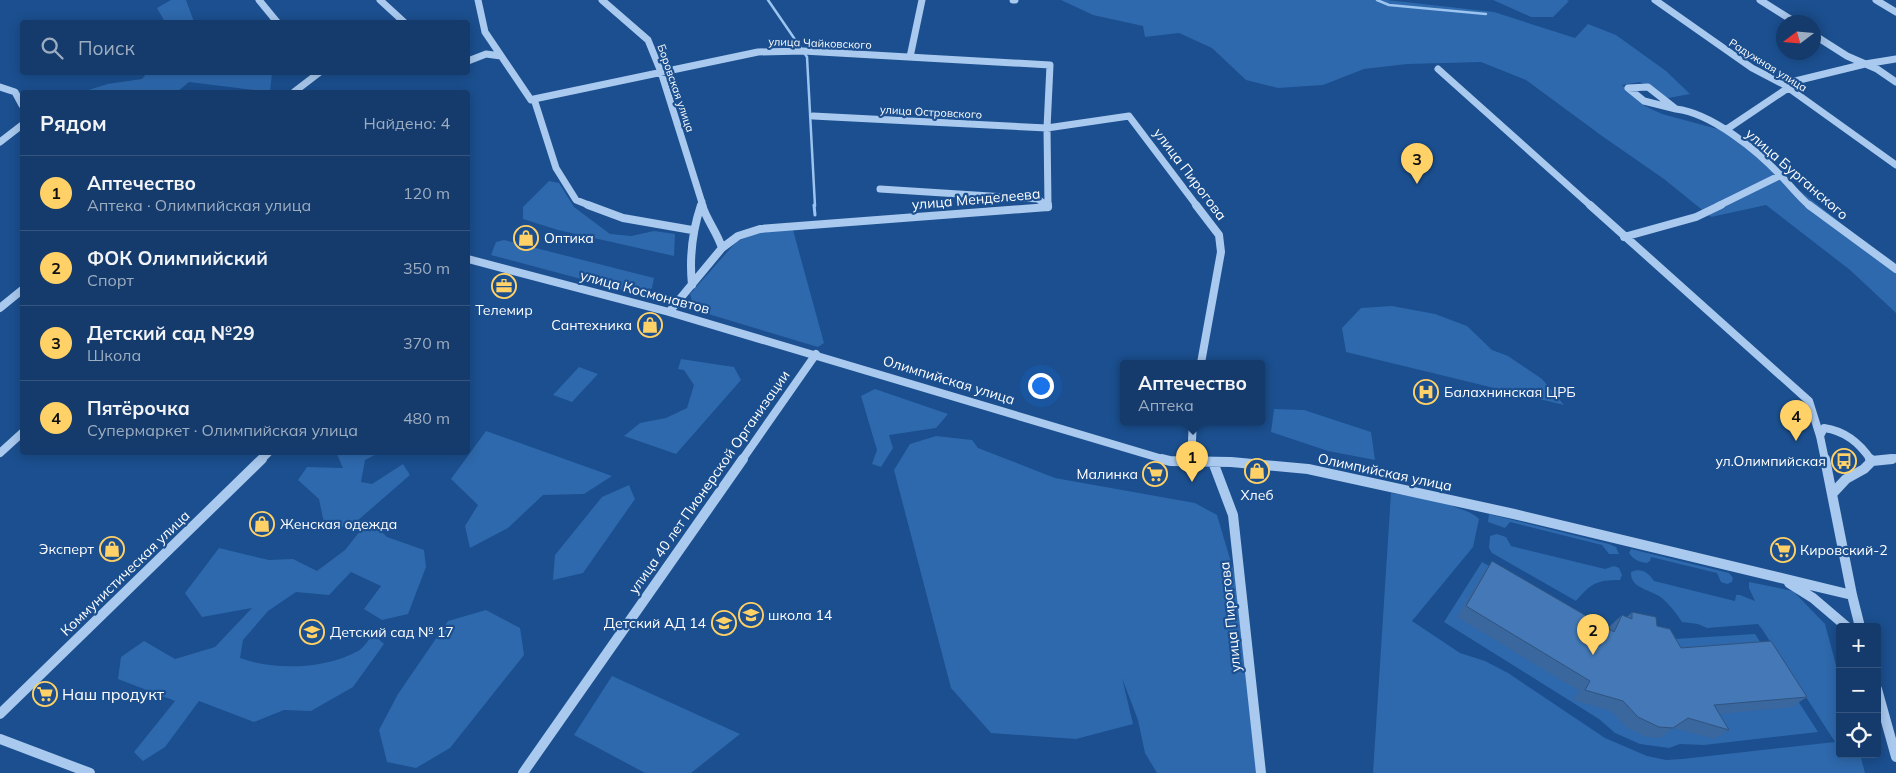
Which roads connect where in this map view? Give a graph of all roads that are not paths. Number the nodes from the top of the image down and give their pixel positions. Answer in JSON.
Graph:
{"nodes":[{"id":1,"x":259,"y":0,"type":"edge"},
{"id":2,"x":380,"y":0,"type":"edge"},
{"id":3,"x":478,"y":0,"type":"edge"},
{"id":4,"x":602,"y":0,"type":"edge"},
{"id":5,"x":922,"y":0,"type":"edge"},
{"id":6,"x":1654,"y":0,"type":"edge"},
{"id":7,"x":1760,"y":0,"type":"edge"},
{"id":8,"x":1876,"y":0,"type":"edge"},
{"id":9,"x":1896,"y":12,"type":"edge"},
{"id":10,"x":1784,"y":15,"type":"edge"},
{"id":11,"x":275,"y":20,"type":"edge"},
{"id":12,"x":402,"y":20,"type":"edge"},
{"id":13,"x":1821,"y":39,"type":"edge"},
{"id":14,"x":501,"y":56,"type":"junction"},
{"id":15,"x":910,"y":57,"type":"junction"},
{"id":16,"x":1896,"y":59,"type":"edge"},
{"id":17,"x":470,"y":60,"type":"edge"},
{"id":18,"x":1865,"y":64,"type":"junction"},
{"id":19,"x":1438,"y":69,"type":"dead end"},
{"id":20,"x":661,"y":72,"type":"junction"},
{"id":21,"x":316,"y":75,"type":"edge"},
{"id":22,"x":1896,"y":82,"type":"edge"},
{"id":23,"x":1786,"y":86,"type":"junction"},
{"id":24,"x":0,"y":87,"type":"edge"},
{"id":25,"x":297,"y":90,"type":"edge"},
{"id":26,"x":534,"y":99,"type":"junction"},
{"id":27,"x":20,"y":101,"type":"edge"},
{"id":28,"x":1676,"y":109,"type":"junction"},
{"id":29,"x":813,"y":116,"type":"dead end"},
{"id":30,"x":20,"y":127,"type":"edge"},
{"id":31,"x":1047,"y":128,"type":"junction"},
{"id":32,"x":1727,"y":130,"type":"junction"},
{"id":33,"x":0,"y":142,"type":"edge"},
{"id":34,"x":1896,"y":165,"type":"edge"},
{"id":35,"x":556,"y":168,"type":"joint"},
{"id":36,"x":1781,"y":175,"type":"junction"},
{"id":37,"x":880,"y":189,"type":"dead end"},
{"id":38,"x":702,"y":202,"type":"junction"},
{"id":39,"x":1048,"y":206,"type":"junction"},
{"id":40,"x":692,"y":230,"type":"junction"},
{"id":41,"x":717,"y":232,"type":"junction"},
{"id":42,"x":738,"y":236,"type":"junction"},
{"id":43,"x":1624,"y":237,"type":"junction"},
{"id":44,"x":722,"y":248,"type":"junction"},
{"id":45,"x":470,"y":260,"type":"edge"},
{"id":46,"x":1896,"y":269,"type":"edge"},
{"id":47,"x":692,"y":285,"type":"junction"},
{"id":48,"x":20,"y":292,"type":"edge"},
{"id":49,"x":0,"y":308,"type":"edge"},
{"id":50,"x":669,"y":312,"type":"junction"},
{"id":51,"x":816,"y":354,"type":"junction"},
{"id":52,"x":1202,"y":360,"type":"edge"},
{"id":53,"x":1193,"y":425,"type":"edge"},
{"id":54,"x":20,"y":435,"type":"edge"},
{"id":55,"x":1820,"y":436,"type":"junction"},
{"id":56,"x":0,"y":453,"type":"edge"},
{"id":57,"x":267,"y":455,"type":"edge"},
{"id":58,"x":1896,"y":458,"type":"edge"},
{"id":59,"x":1872,"y":461,"type":"junction"},
{"id":60,"x":1191,"y":462,"type":"junction"},
{"id":61,"x":1213,"y":462,"type":"junction"},
{"id":62,"x":1832,"y":494,"type":"junction"},
{"id":63,"x":1782,"y":579,"type":"junction"},
{"id":64,"x":1852,"y":596,"type":"junction"},
{"id":65,"x":1842,"y":623,"type":"edge"},
{"id":66,"x":1859,"y":623,"type":"edge"},
{"id":67,"x":1881,"y":703,"type":"edge"},
{"id":68,"x":0,"y":714,"type":"edge"},
{"id":69,"x":0,"y":739,"type":"edge"},
{"id":70,"x":1896,"y":757,"type":"edge"},
{"id":71,"x":90,"y":773,"type":"edge"},
{"id":72,"x":523,"y":773,"type":"edge"},
{"id":73,"x":1261,"y":773,"type":"edge"}],
"edges":[{"from":1,"to":11,"type":"street"},
{"from":2,"to":12,"type":"street"},
{"from":3,"to":14,"type":"street"},
{"from":4,"to":20,"type":"street","name":"Боровская улица"},
{"from":5,"to":15,"type":"street"},
{"from":6,"to":23,"type":"street","name":"Радужная улица"},
{"from":7,"to":10,"type":"street"},
{"from":8,"to":9,"type":"street"},
{"from":13,"to":18,"type":"street"},
{"from":14,"to":17,"type":"street"},
{"from":14,"to":26,"type":"street"},
{"from":15,"to":20,"type":"street","name":"улица Чайковского"},
{"from":15,"to":31,"type":"street","name":"улица Чайковского"},
{"from":16,"to":18,"type":"street"},
{"from":18,"to":22,"type":"street"},
{"from":18,"to":23,"type":"street"},
{"from":19,"to":43,"type":"street"},
{"from":20,"to":26,"type":"street","name":"улица Чайковского"},
{"from":20,"to":38,"type":"street","name":"Боровская улица"},
{"from":21,"to":25,"type":"street"},
{"from":23,"to":32,"type":"street"},
{"from":23,"to":34,"type":"street","name":"Радужная улица"},
{"from":24,"to":27,"type":"street"},
{"from":26,"to":35,"type":"street"},
{"from":28,"to":28,"type":"street","name":"улица Бурганского"},
{"from":28,"to":32,"type":"street","name":"улица Бурганского"},
{"from":29,"to":31,"type":"street","name":"улица Островского"},
{"from":30,"to":33,"type":"street"},
{"from":31,"to":39,"type":"street"},
{"from":31,"to":52,"type":"street","name":"улица Пирогова"},
{"from":32,"to":36,"type":"street","name":"улица Бурганского"},
{"from":35,"to":40,"type":"street"},
{"from":36,"to":43,"type":"street"},
{"from":36,"to":46,"type":"street","name":"улица Бурганского"},
{"from":37,"to":39,"type":"street","name":"улица Менделеева"},
{"from":38,"to":40,"type":"street"},
{"from":38,"to":41,"type":"street","name":"Боровская улица"},
{"from":39,"to":42,"type":"street","name":"улица Менделеева"},
{"from":40,"to":47,"type":"street"},
{"from":41,"to":42,"type":"street","name":"улица Менделеева"},
{"from":41,"to":44,"type":"street","name":"Боровская улица"},
{"from":42,"to":44,"type":"street","name":"улица Менделеева"},
{"from":43,"to":55,"type":"street"},
{"from":44,"to":47,"type":"street"},
{"from":45,"to":50,"type":"street","name":"улица Космонавтов"},
{"from":47,"to":50,"type":"street"},
{"from":48,"to":49,"type":"street"},
{"from":50,"to":51,"type":"street","name":"улица Космонавтов"},
{"from":51,"to":60,"type":"street","name":"Олимпийская улица"},
{"from":51,"to":72,"type":"street","name":"улица 40 лет Пионерской Организации"},
{"from":53,"to":60,"type":"street"},
{"from":54,"to":56,"type":"street"},
{"from":55,"to":59,"type":"street"},
{"from":55,"to":62,"type":"street"},
{"from":57,"to":68,"type":"street","name":"Коммунистическая улица"},
{"from":58,"to":59,"type":"street"},
{"from":59,"to":62,"type":"street"},
{"from":60,"to":61,"type":"street","name":"Олимпийская улица"},
{"from":61,"to":63,"type":"street","name":"Олимпийская улица"},
{"from":61,"to":73,"type":"street","name":"улица Пирогова"},
{"from":62,"to":64,"type":"street"},
{"from":63,"to":64,"type":"street","name":"Олимпийская улица"},
{"from":63,"to":65,"type":"street"},
{"from":64,"to":66,"type":"street"},
{"from":67,"to":70,"type":"street"},
{"from":69,"to":71,"type":"street"}]}
